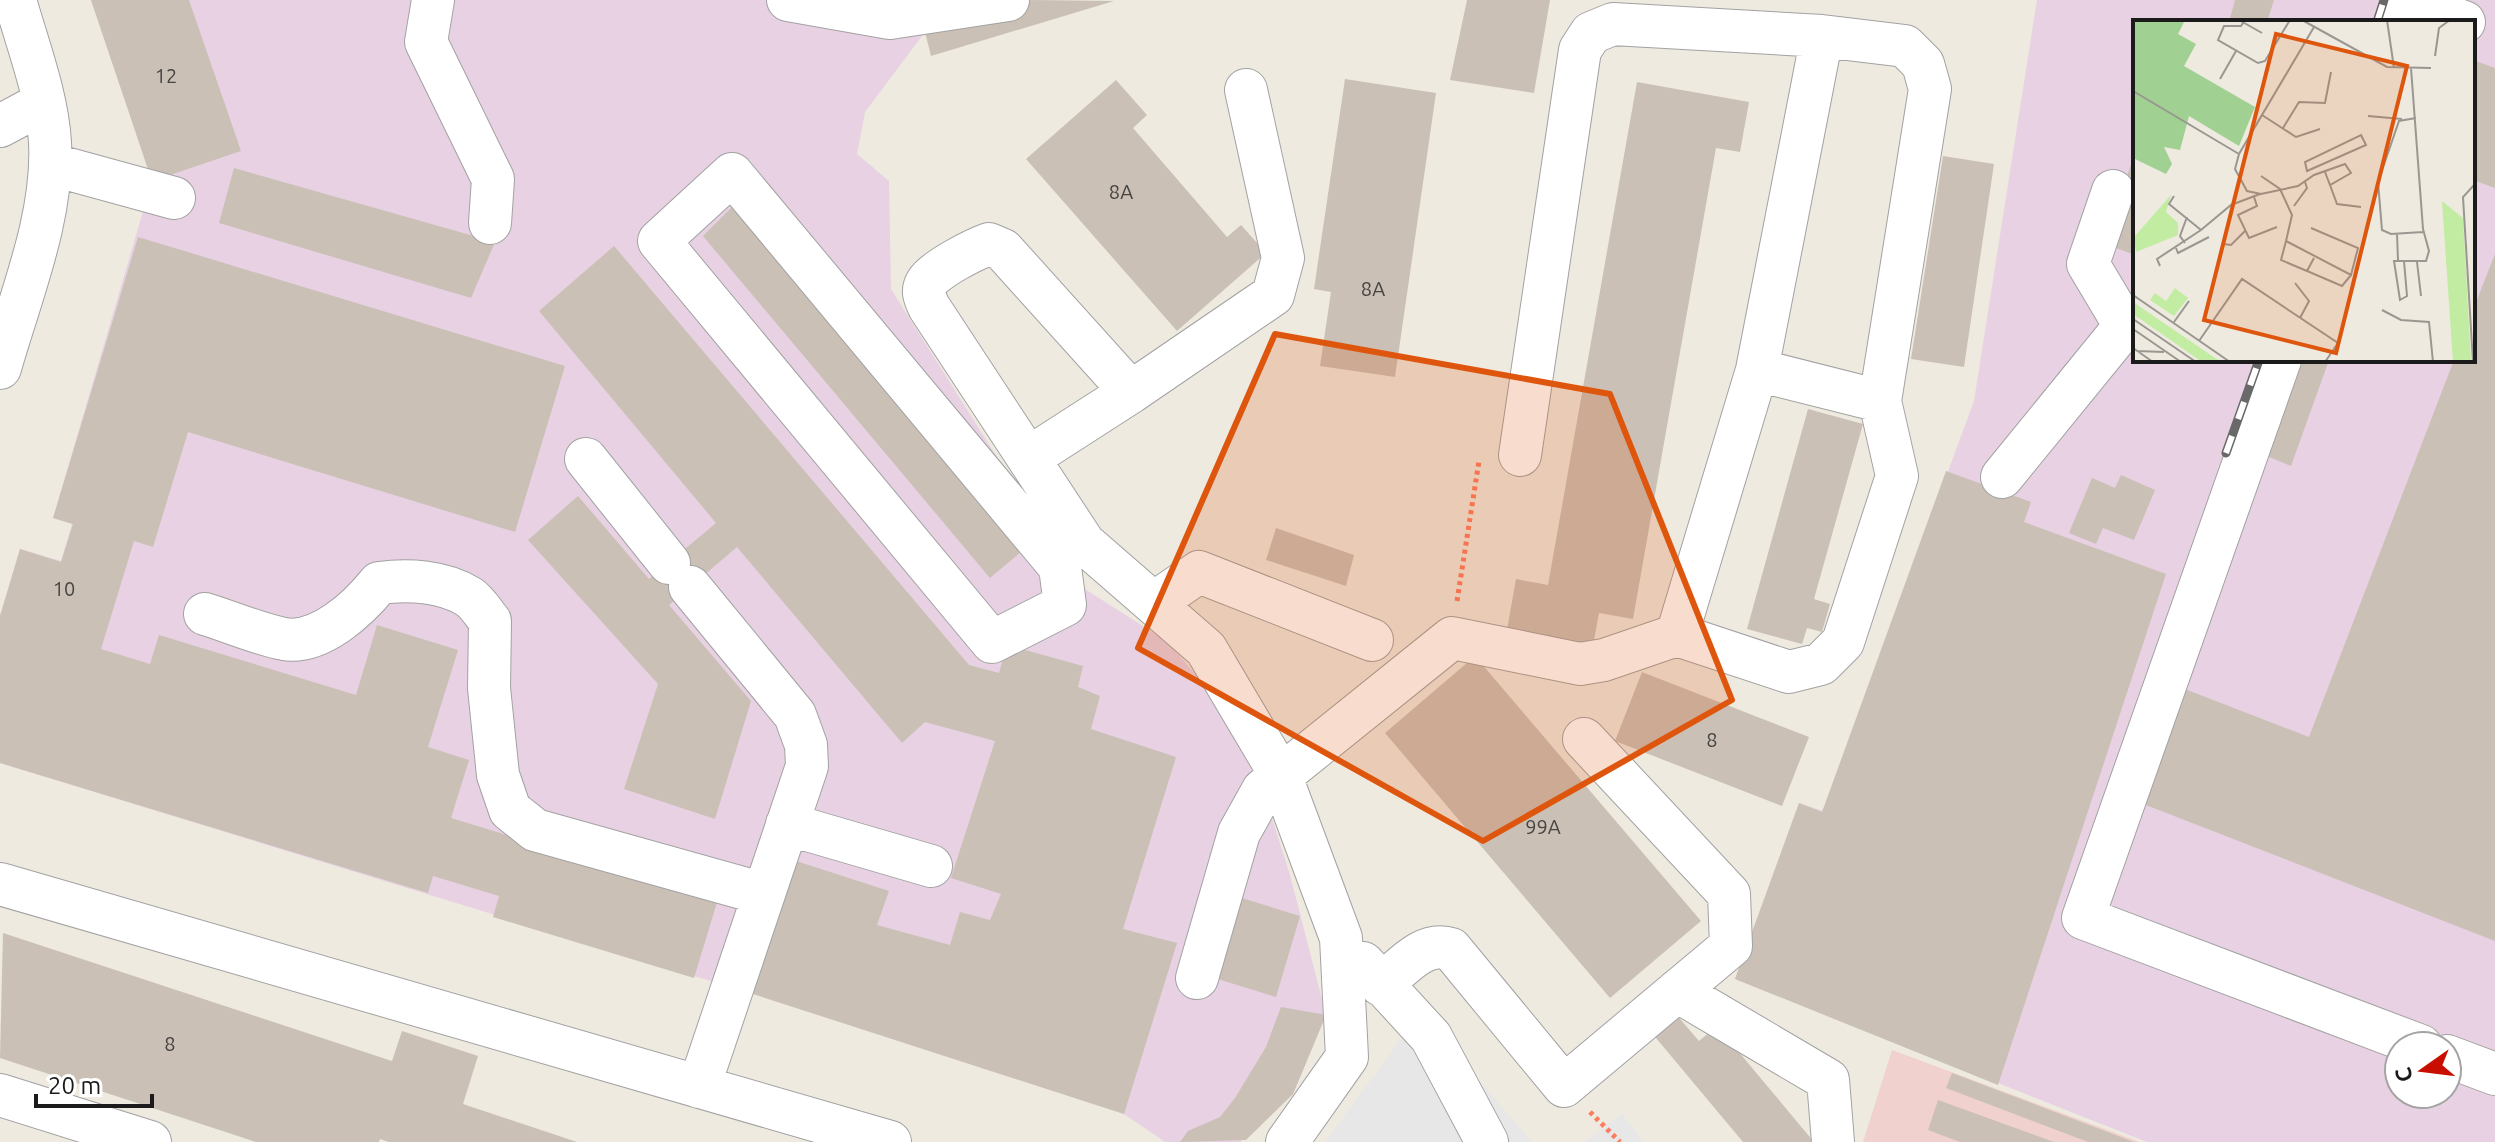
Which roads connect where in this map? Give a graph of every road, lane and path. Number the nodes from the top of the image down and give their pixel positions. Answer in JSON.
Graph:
{"nodes":[{"id":1,"x":15,"y":0,"type":"edge"},
{"id":2,"x":433,"y":0,"type":"edge"},
{"id":3,"x":788,"y":0,"type":"edge"},
{"id":4,"x":1008,"y":0,"type":"edge"},
{"id":5,"x":2401,"y":20,"type":"edge"},
{"id":6,"x":2458,"y":20,"type":"edge"},
{"id":7,"x":2475,"y":26,"type":"edge"},
{"id":8,"x":2495,"y":33,"type":"edge"},
{"id":9,"x":1822,"y":36,"type":"junction"},
{"id":10,"x":1246,"y":90,"type":"dead end"},
{"id":11,"x":43,"y":103,"type":"junction"},
{"id":12,"x":0,"y":126,"type":"edge"},
{"id":13,"x":50,"y":164,"type":"junction"},
{"id":14,"x":2113,"y":191,"type":"dead end"},
{"id":15,"x":174,"y":198,"type":"dead end"},
{"id":16,"x":490,"y":223,"type":"dead end"},
{"id":17,"x":2130,"y":327,"type":"edge"},
{"id":18,"x":2276,"y":362,"type":"edge"},
{"id":19,"x":0,"y":368,"type":"edge"},
{"id":20,"x":1757,"y":370,"type":"junction"},
{"id":21,"x":1131,"y":392,"type":"junction"},
{"id":22,"x":1880,"y":401,"type":"junction"},
{"id":23,"x":1500,"y":454,"type":"joint"},
{"id":24,"x":1030,"y":457,"type":"junction"},
{"id":25,"x":586,"y":459,"type":"dead end"},
{"id":26,"x":2002,"y":477,"type":"dead end"},
{"id":27,"x":1139,"y":590,"type":"junction"},
{"id":28,"x":1065,"y":605,"type":"junction"},
{"id":29,"x":205,"y":614,"type":"dead end"},
{"id":30,"x":1677,"y":635,"type":"junction"},
{"id":31,"x":1452,"y":638,"type":"junction"},
{"id":32,"x":1372,"y":640,"type":"dead end"},
{"id":33,"x":1584,"y":739,"type":"dead end"},
{"id":34,"x":1280,"y":774,"type":"junction"},
{"id":35,"x":787,"y":824,"type":"junction"},
{"id":36,"x":931,"y":866,"type":"dead end"},
{"id":37,"x":0,"y":884,"type":"edge"},
{"id":38,"x":764,"y":894,"type":"junction"},
{"id":39,"x":1341,"y":938,"type":"junction"},
{"id":40,"x":1197,"y":978,"type":"dead end"},
{"id":41,"x":1381,"y":985,"type":"junction"},
{"id":42,"x":1677,"y":991,"type":"junction"},
{"id":43,"x":2383,"y":1032,"type":"edge"},
{"id":44,"x":2463,"y":1062,"type":"edge"},
{"id":45,"x":2495,"y":1074,"type":"edge"},
{"id":46,"x":699,"y":1087,"type":"junction"},
{"id":47,"x":0,"y":1095,"type":"edge"},
{"id":48,"x":150,"y":1142,"type":"edge"},
{"id":49,"x":890,"y":1142,"type":"edge"},
{"id":50,"x":1287,"y":1142,"type":"edge"},
{"id":51,"x":1487,"y":1142,"type":"edge"},
{"id":52,"x":1833,"y":1142,"type":"edge"}],
"edges":[{"from":1,"to":11,"type":"lane"},
{"from":2,"to":16,"type":"lane"},
{"from":3,"to":4,"type":"lane"},
{"from":5,"to":6,"type":"lane"},
{"from":7,"to":8,"type":"lane"},
{"from":9,"to":20,"type":"lane"},
{"from":9,"to":22,"type":"lane"},
{"from":9,"to":23,"type":"lane"},
{"from":10,"to":21,"type":"lane"},
{"from":11,"to":12,"type":"lane"},
{"from":11,"to":13,"type":"lane"},
{"from":13,"to":15,"type":"lane"},
{"from":13,"to":19,"type":"lane"},
{"from":14,"to":17,"type":"lane"},
{"from":17,"to":26,"type":"lane"},
{"from":18,"to":43,"type":"lane"},
{"from":20,"to":22,"type":"lane"},
{"from":20,"to":30,"type":"lane"},
{"from":21,"to":24,"type":"lane"},
{"from":21,"to":24,"type":"lane"},
{"from":22,"to":30,"type":"lane"},
{"from":23,"to":31,"type":"path"},
{"from":24,"to":27,"type":"lane"},
{"from":25,"to":35,"type":"lane"},
{"from":27,"to":28,"type":"lane"},
{"from":27,"to":32,"type":"lane"},
{"from":27,"to":34,"type":"lane"},
{"from":28,"to":28,"type":"lane"},
{"from":29,"to":38,"type":"lane"},
{"from":30,"to":31,"type":"lane"},
{"from":31,"to":34,"type":"lane"},
{"from":33,"to":42,"type":"lane"},
{"from":34,"to":39,"type":"lane"},
{"from":34,"to":40,"type":"lane"},
{"from":35,"to":36,"type":"lane"},
{"from":35,"to":38,"type":"lane"},
{"from":37,"to":46,"type":"lane"},
{"from":38,"to":46,"type":"lane"},
{"from":39,"to":41,"type":"lane"},
{"from":39,"to":50,"type":"lane"},
{"from":41,"to":42,"type":"lane"},
{"from":41,"to":51,"type":"lane"},
{"from":42,"to":52,"type":"lane"},
{"from":44,"to":45,"type":"lane"},
{"from":46,"to":49,"type":"lane"},
{"from":47,"to":48,"type":"lane"}]}
